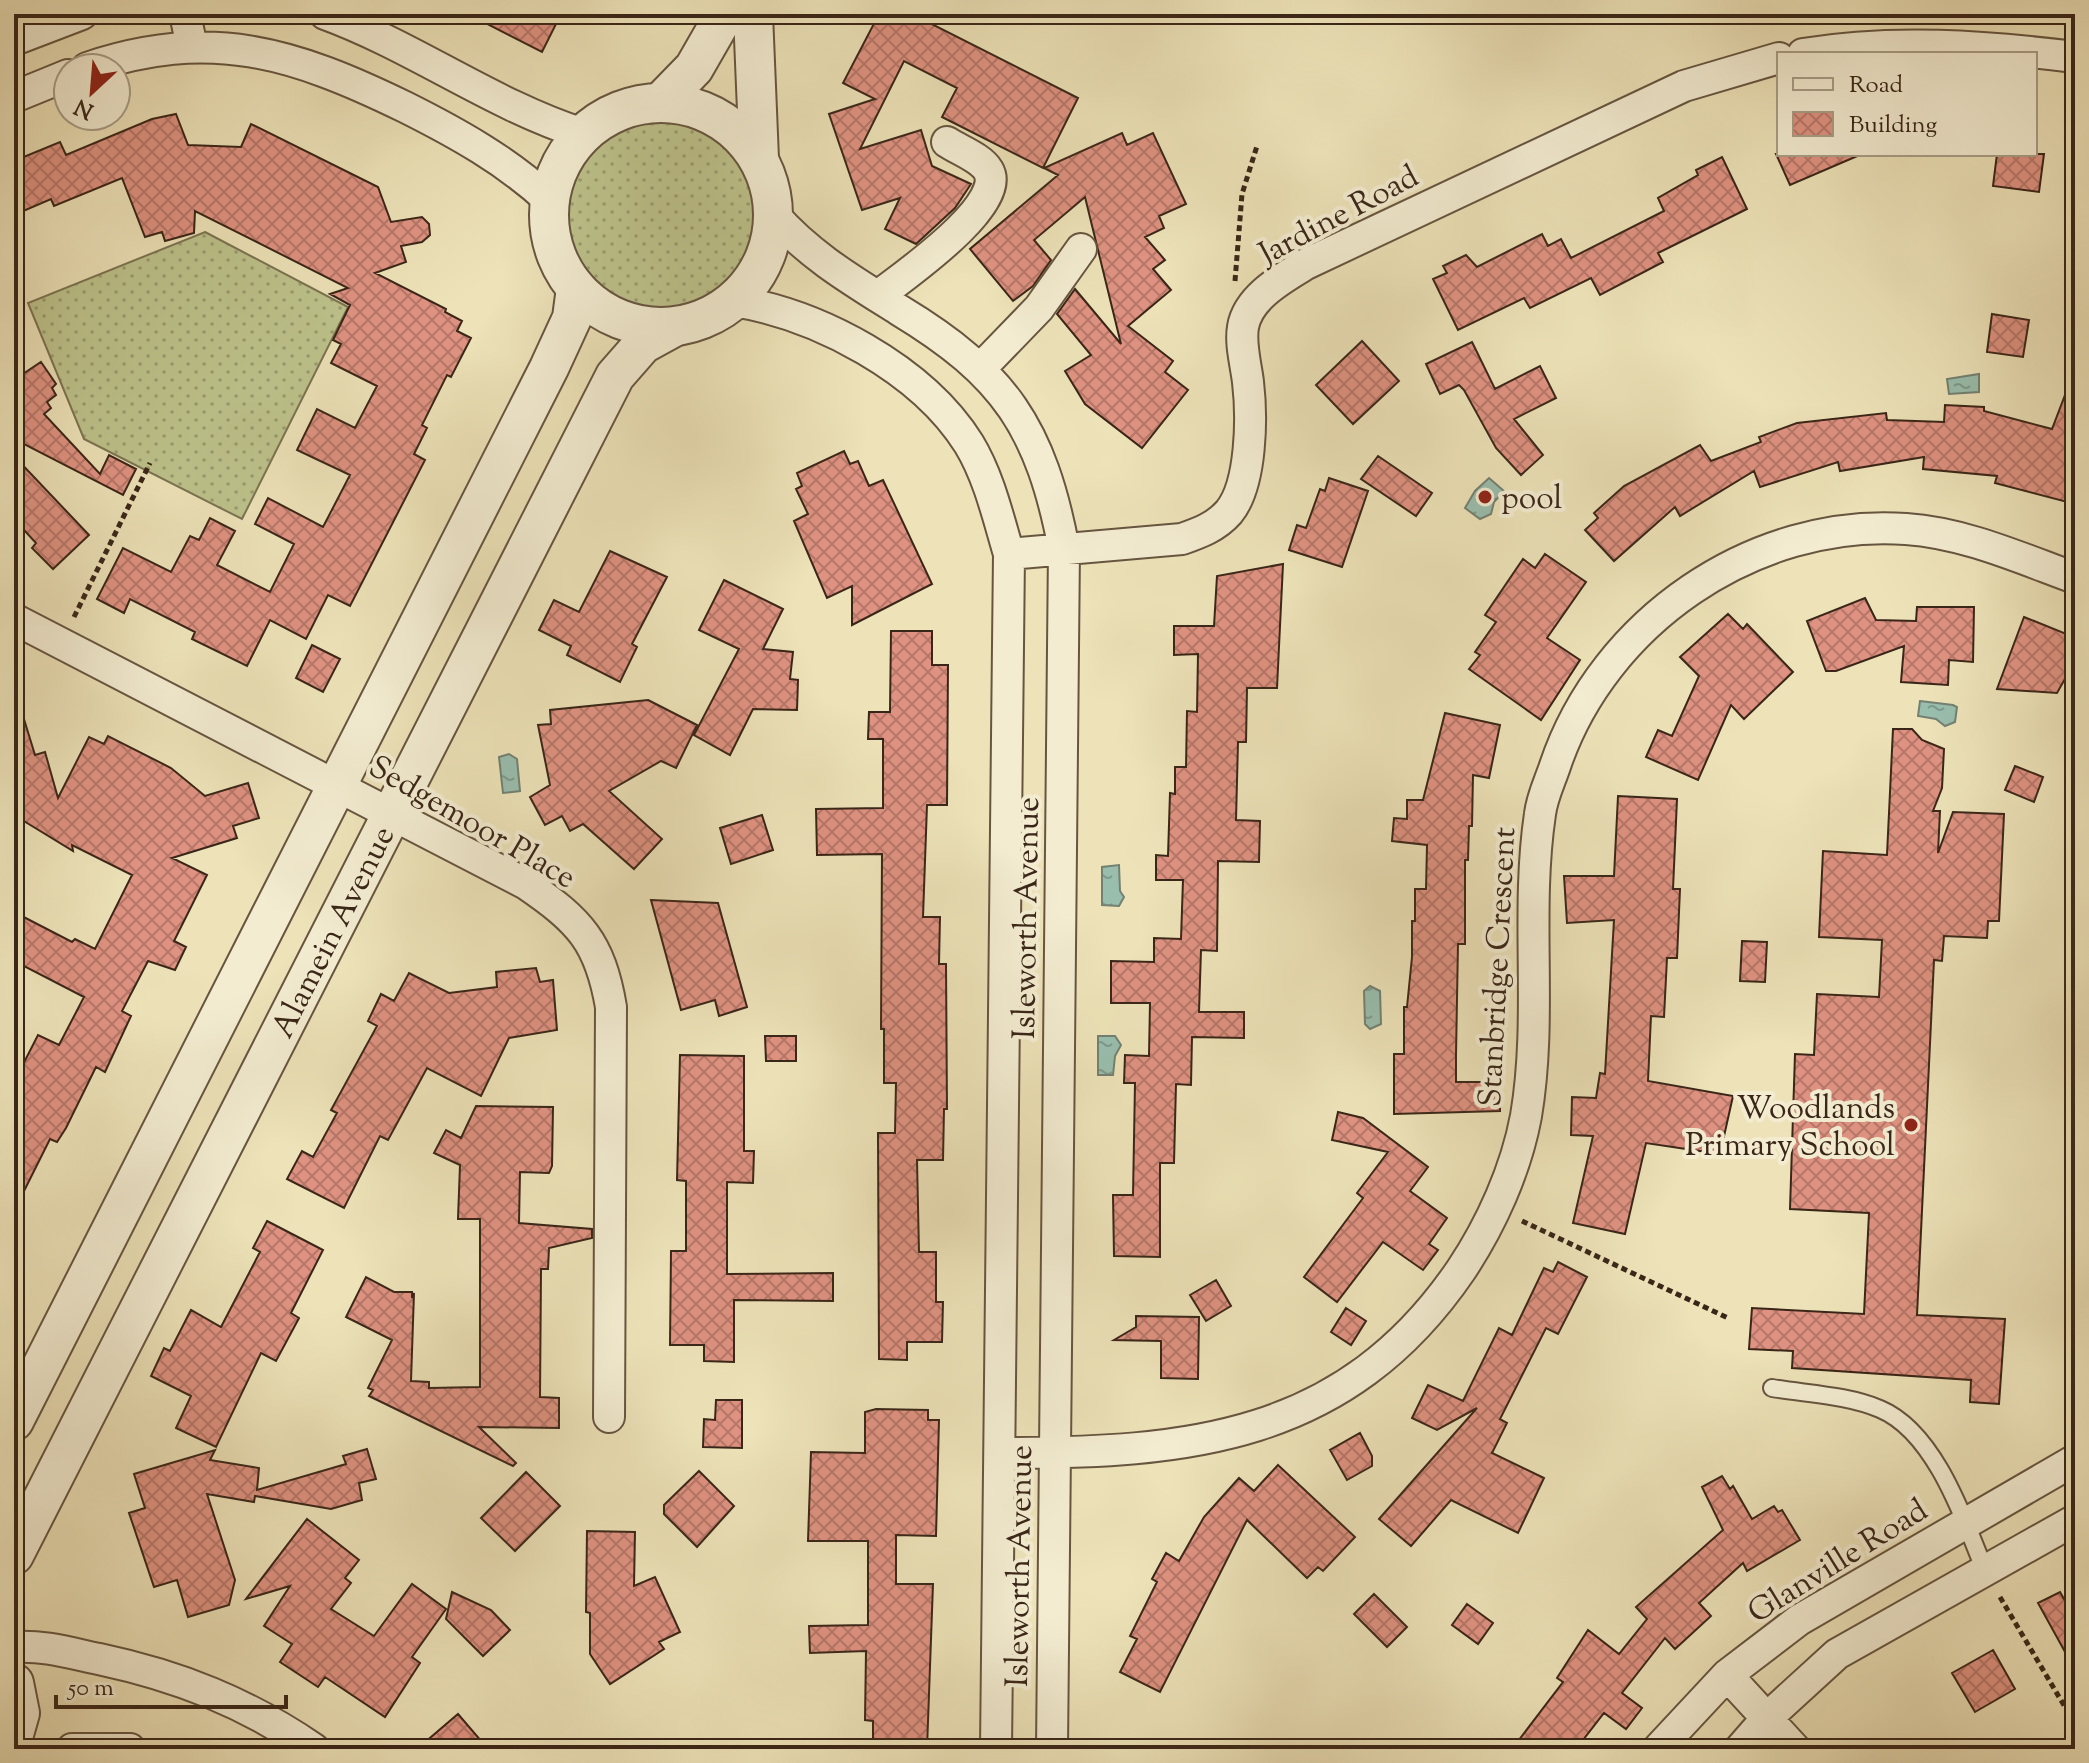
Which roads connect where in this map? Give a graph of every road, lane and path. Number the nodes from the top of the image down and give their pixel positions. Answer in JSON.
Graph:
{"nodes":[{"id":1,"x":82,"y":14,"type":"edge"},
{"id":2,"x":185,"y":14,"type":"edge"},
{"id":3,"x":325,"y":14,"type":"edge"},
{"id":4,"x":725,"y":14,"type":"edge"},
{"id":5,"x":753,"y":14,"type":"edge"},
{"id":6,"x":14,"y":40,"type":"edge"},
{"id":7,"x":192,"y":47,"type":"junction"},
{"id":8,"x":1815,"y":52,"type":"edge"},
{"id":9,"x":2033,"y":52,"type":"edge"},
{"id":10,"x":2037,"y":52,"type":"edge"},
{"id":11,"x":132,"y":55,"type":"edge"},
{"id":12,"x":2075,"y":57,"type":"edge"},
{"id":13,"x":1777,"y":59,"type":"edge"},
{"id":14,"x":52,"y":82,"type":"edge"},
{"id":15,"x":14,"y":97,"type":"edge"},
{"id":16,"x":661,"y":102,"type":"junction"},
{"id":17,"x":583,"y":134,"type":"junction"},
{"id":18,"x":947,"y":142,"type":"dead end"},
{"id":19,"x":1257,"y":146,"type":"dead end"},
{"id":20,"x":759,"y":159,"type":"junction"},
{"id":21,"x":549,"y":200,"type":"junction"},
{"id":22,"x":774,"y":215,"type":"junction"},
{"id":23,"x":1081,"y":249,"type":"dead end"},
{"id":24,"x":576,"y":288,"type":"junction"},
{"id":25,"x":878,"y":296,"type":"junction"},
{"id":26,"x":733,"y":301,"type":"junction"},
{"id":27,"x":1243,"y":326,"type":"junction"},
{"id":28,"x":674,"y":327,"type":"junction"},
{"id":29,"x":981,"y":368,"type":"junction"},
{"id":30,"x":150,"y":463,"type":"dead end"},
{"id":31,"x":1064,"y":549,"type":"junction"},
{"id":32,"x":1009,"y":554,"type":"junction"},
{"id":33,"x":2075,"y":578,"type":"edge"},
{"id":34,"x":14,"y":619,"type":"edge"},
{"id":35,"x":61,"y":643,"type":"junction"},
{"id":36,"x":338,"y":785,"type":"junction"},
{"id":37,"x":391,"y":817,"type":"junction"},
{"id":38,"x":1496,"y":1209,"type":"junction"},
{"id":39,"x":1730,"y":1319,"type":"dead end"},
{"id":40,"x":35,"y":1379,"type":"junction"},
{"id":41,"x":1772,"y":1388,"type":"dead end"},
{"id":42,"x":88,"y":1409,"type":"junction"},
{"id":43,"x":609,"y":1417,"type":"dead end"},
{"id":44,"x":14,"y":1421,"type":"edge"},
{"id":45,"x":1000,"y":1453,"type":"junction"},
{"id":46,"x":1055,"y":1453,"type":"junction"},
{"id":47,"x":2075,"y":1460,"type":"edge"},
{"id":48,"x":2075,"y":1520,"type":"edge"},
{"id":49,"x":1966,"y":1523,"type":"junction"},
{"id":50,"x":14,"y":1555,"type":"edge"},
{"id":51,"x":1985,"y":1571,"type":"junction"},
{"id":52,"x":14,"y":1647,"type":"edge"},
{"id":53,"x":1727,"y":1675,"type":"junction"},
{"id":54,"x":14,"y":1683,"type":"edge"},
{"id":55,"x":1767,"y":1718,"type":"junction"},
{"id":56,"x":2075,"y":1724,"type":"edge"},
{"id":57,"x":14,"y":1734,"type":"edge"},
{"id":58,"x":72,"y":1749,"type":"edge"},
{"id":59,"x":130,"y":1749,"type":"edge"},
{"id":60,"x":314,"y":1749,"type":"edge"},
{"id":61,"x":996,"y":1749,"type":"edge"},
{"id":62,"x":1052,"y":1749,"type":"edge"},
{"id":63,"x":1658,"y":1749,"type":"edge"},
{"id":64,"x":1740,"y":1749,"type":"edge"},
{"id":65,"x":1795,"y":1749,"type":"edge"}],
"edges":[{"from":1,"to":6,"type":"street"},
{"from":2,"to":7,"type":"street"},
{"from":3,"to":17,"type":"street"},
{"from":4,"to":16,"type":"street"},
{"from":5,"to":20,"type":"street"},
{"from":7,"to":11,"type":"street"},
{"from":7,"to":21,"type":"street"},
{"from":8,"to":9,"type":"street"},
{"from":10,"to":12,"type":"street"},
{"from":13,"to":27,"type":"street","name":"Jardine Road"},
{"from":14,"to":15,"type":"street"},
{"from":16,"to":17,"type":"street"},
{"from":16,"to":20,"type":"street"},
{"from":17,"to":21,"type":"street"},
{"from":18,"to":25,"type":"street"},
{"from":19,"to":27,"type":"path"},
{"from":20,"to":22,"type":"street"},
{"from":21,"to":24,"type":"street"},
{"from":22,"to":25,"type":"street","name":"Isleworth Avenue"},
{"from":22,"to":26,"type":"street"},
{"from":23,"to":29,"type":"street"},
{"from":24,"to":28,"type":"street"},
{"from":24,"to":36,"type":"street","name":"Alamein Avenue"},
{"from":25,"to":29,"type":"street","name":"Isleworth Avenue"},
{"from":26,"to":28,"type":"street"},
{"from":26,"to":32,"type":"street","name":"Isleworth Avenue"},
{"from":27,"to":31,"type":"street"},
{"from":28,"to":37,"type":"street","name":"Alamein Avenue"},
{"from":29,"to":31,"type":"street","name":"Isleworth Avenue"},
{"from":30,"to":35,"type":"path"},
{"from":31,"to":32,"type":"street"},
{"from":31,"to":46,"type":"street","name":"Isleworth Avenue"},
{"from":32,"to":45,"type":"street","name":"Isleworth Avenue"},
{"from":33,"to":38,"type":"street","name":"Stanbridge Crescent"},
{"from":34,"to":35,"type":"street","name":"Sedgemoor Place"},
{"from":35,"to":36,"type":"street","name":"Sedgemoor Place"},
{"from":36,"to":37,"type":"street","name":"Sedgemoor Place"},
{"from":36,"to":40,"type":"street","name":"Alamein Avenue"},
{"from":37,"to":42,"type":"street","name":"Alamein Avenue"},
{"from":37,"to":43,"type":"street","name":"Sedgemoor Place"},
{"from":38,"to":39,"type":"path"},
{"from":38,"to":46,"type":"street","name":"Stanbridge Crescent"},
{"from":40,"to":42,"type":"street"},
{"from":40,"to":44,"type":"street","name":"Alamein Avenue"},
{"from":41,"to":49,"type":"lane"},
{"from":42,"to":50,"type":"street","name":"Alamein Avenue"},
{"from":45,"to":46,"type":"street","name":"Stanbridge Crescent"},
{"from":45,"to":61,"type":"street","name":"Isleworth Avenue"},
{"from":46,"to":62,"type":"street","name":"Isleworth Avenue"},
{"from":47,"to":49,"type":"street","name":"Glanville Road"},
{"from":48,"to":51,"type":"street"},
{"from":49,"to":51,"type":"lane"},
{"from":49,"to":53,"type":"street","name":"Glanville Road"},
{"from":51,"to":55,"type":"street"},
{"from":51,"to":56,"type":"path"},
{"from":52,"to":60,"type":"street"},
{"from":53,"to":55,"type":"street"},
{"from":53,"to":63,"type":"street","name":"Glanville Road"},
{"from":54,"to":57,"type":"street"},
{"from":55,"to":64,"type":"street"},
{"from":55,"to":65,"type":"street"},
{"from":58,"to":59,"type":"street"}]}
